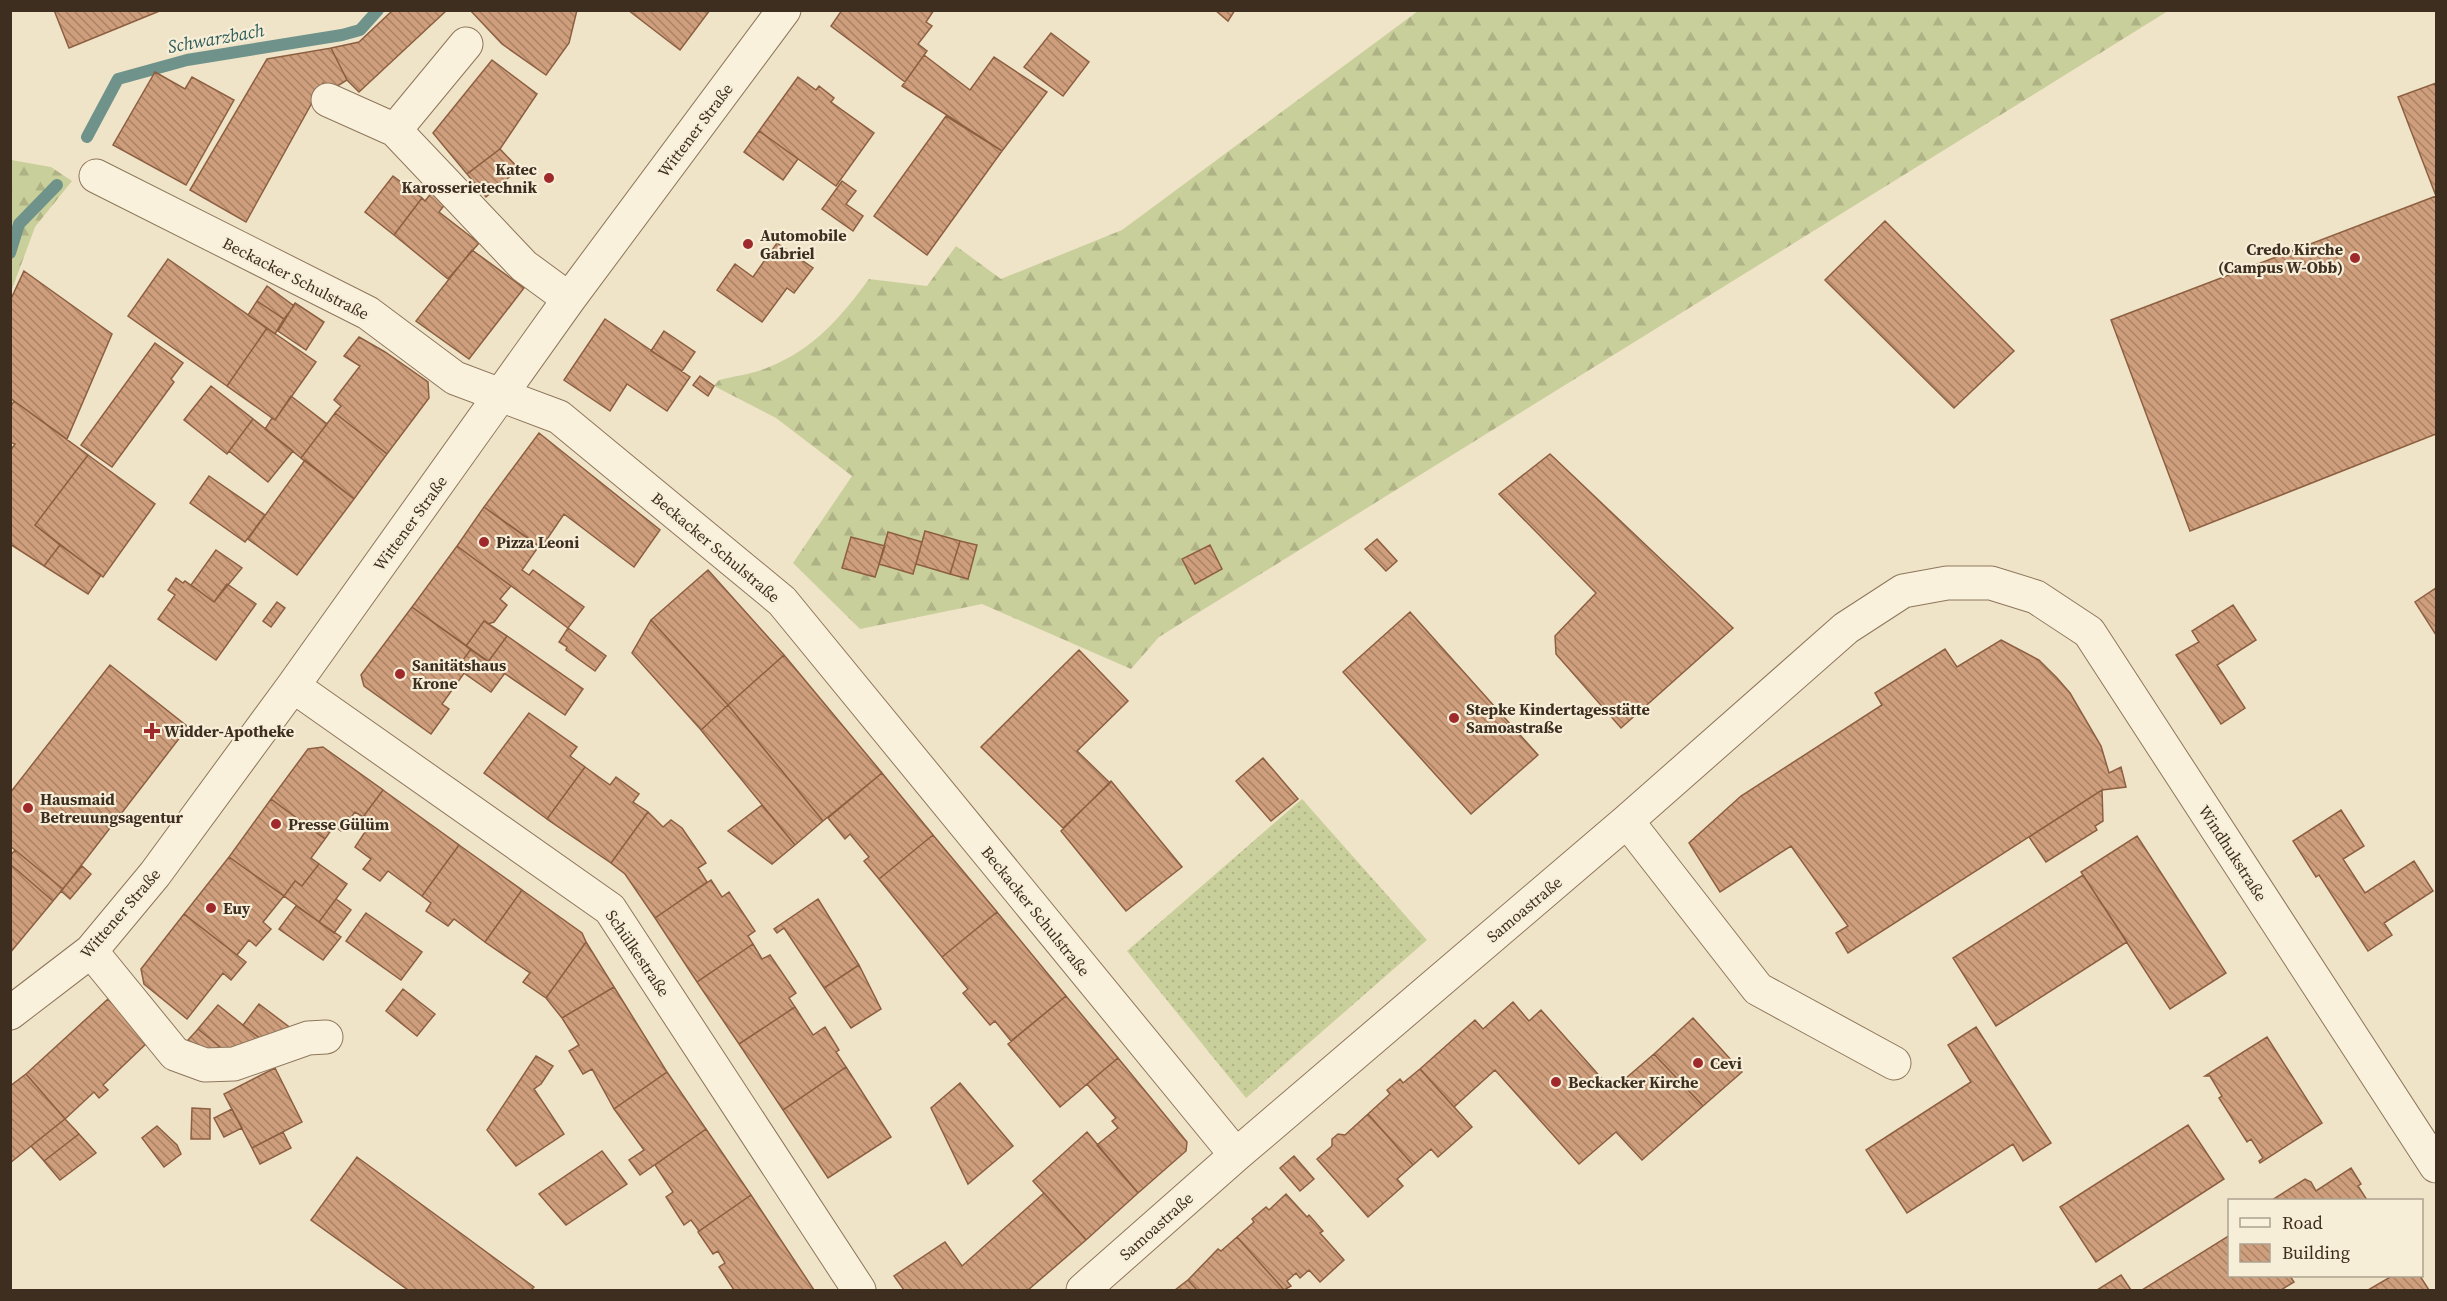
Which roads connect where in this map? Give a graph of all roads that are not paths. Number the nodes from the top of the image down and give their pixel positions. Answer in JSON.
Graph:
{"nodes":[{"id":1,"x":784,"y":10,"type":"edge"},
{"id":2,"x":466,"y":44,"type":"dead end"},
{"id":3,"x":327,"y":100,"type":"dead end"},
{"id":4,"x":395,"y":130,"type":"junction"},
{"id":5,"x":96,"y":176,"type":"dead end"},
{"id":6,"x":569,"y":299,"type":"junction"},
{"id":7,"x":501,"y":395,"type":"junction"},
{"id":8,"x":1991,"y":583,"type":"joint"},
{"id":9,"x":293,"y":686,"type":"junction"},
{"id":10,"x":1627,"y":821,"type":"junction"},
{"id":11,"x":91,"y":951,"type":"junction"},
{"id":12,"x":10,"y":1013,"type":"edge"},
{"id":13,"x":326,"y":1037,"type":"dead end"},
{"id":14,"x":1894,"y":1063,"type":"dead end"},
{"id":15,"x":1236,"y":1155,"type":"junction"},
{"id":16,"x":2436,"y":1166,"type":"edge"},
{"id":17,"x":859,"y":1290,"type":"edge"},
{"id":18,"x":1083,"y":1290,"type":"edge"}],
"edges":[{"from":1,"to":6,"type":"street","name":"Wittener Straße"},
{"from":2,"to":4,"type":"street"},
{"from":3,"to":4,"type":"street"},
{"from":4,"to":6,"type":"street"},
{"from":5,"to":7,"type":"street","name":"Beckacker Schulstraße"},
{"from":6,"to":7,"type":"street","name":"Wittener Straße"},
{"from":7,"to":9,"type":"street","name":"Wittener Straße"},
{"from":7,"to":15,"type":"street","name":"Beckacker Schulstraße"},
{"from":8,"to":10,"type":"street","name":"Samoastraße"},
{"from":8,"to":16,"type":"street","name":"Windhukstraße"},
{"from":9,"to":11,"type":"street","name":"Wittener Straße"},
{"from":9,"to":17,"type":"street","name":"Schülkestraße"},
{"from":10,"to":14,"type":"street"},
{"from":10,"to":15,"type":"street","name":"Samoastraße"},
{"from":11,"to":12,"type":"street","name":"Wittener Straße"},
{"from":11,"to":13,"type":"street"},
{"from":15,"to":18,"type":"street","name":"Samoastraße"}]}
